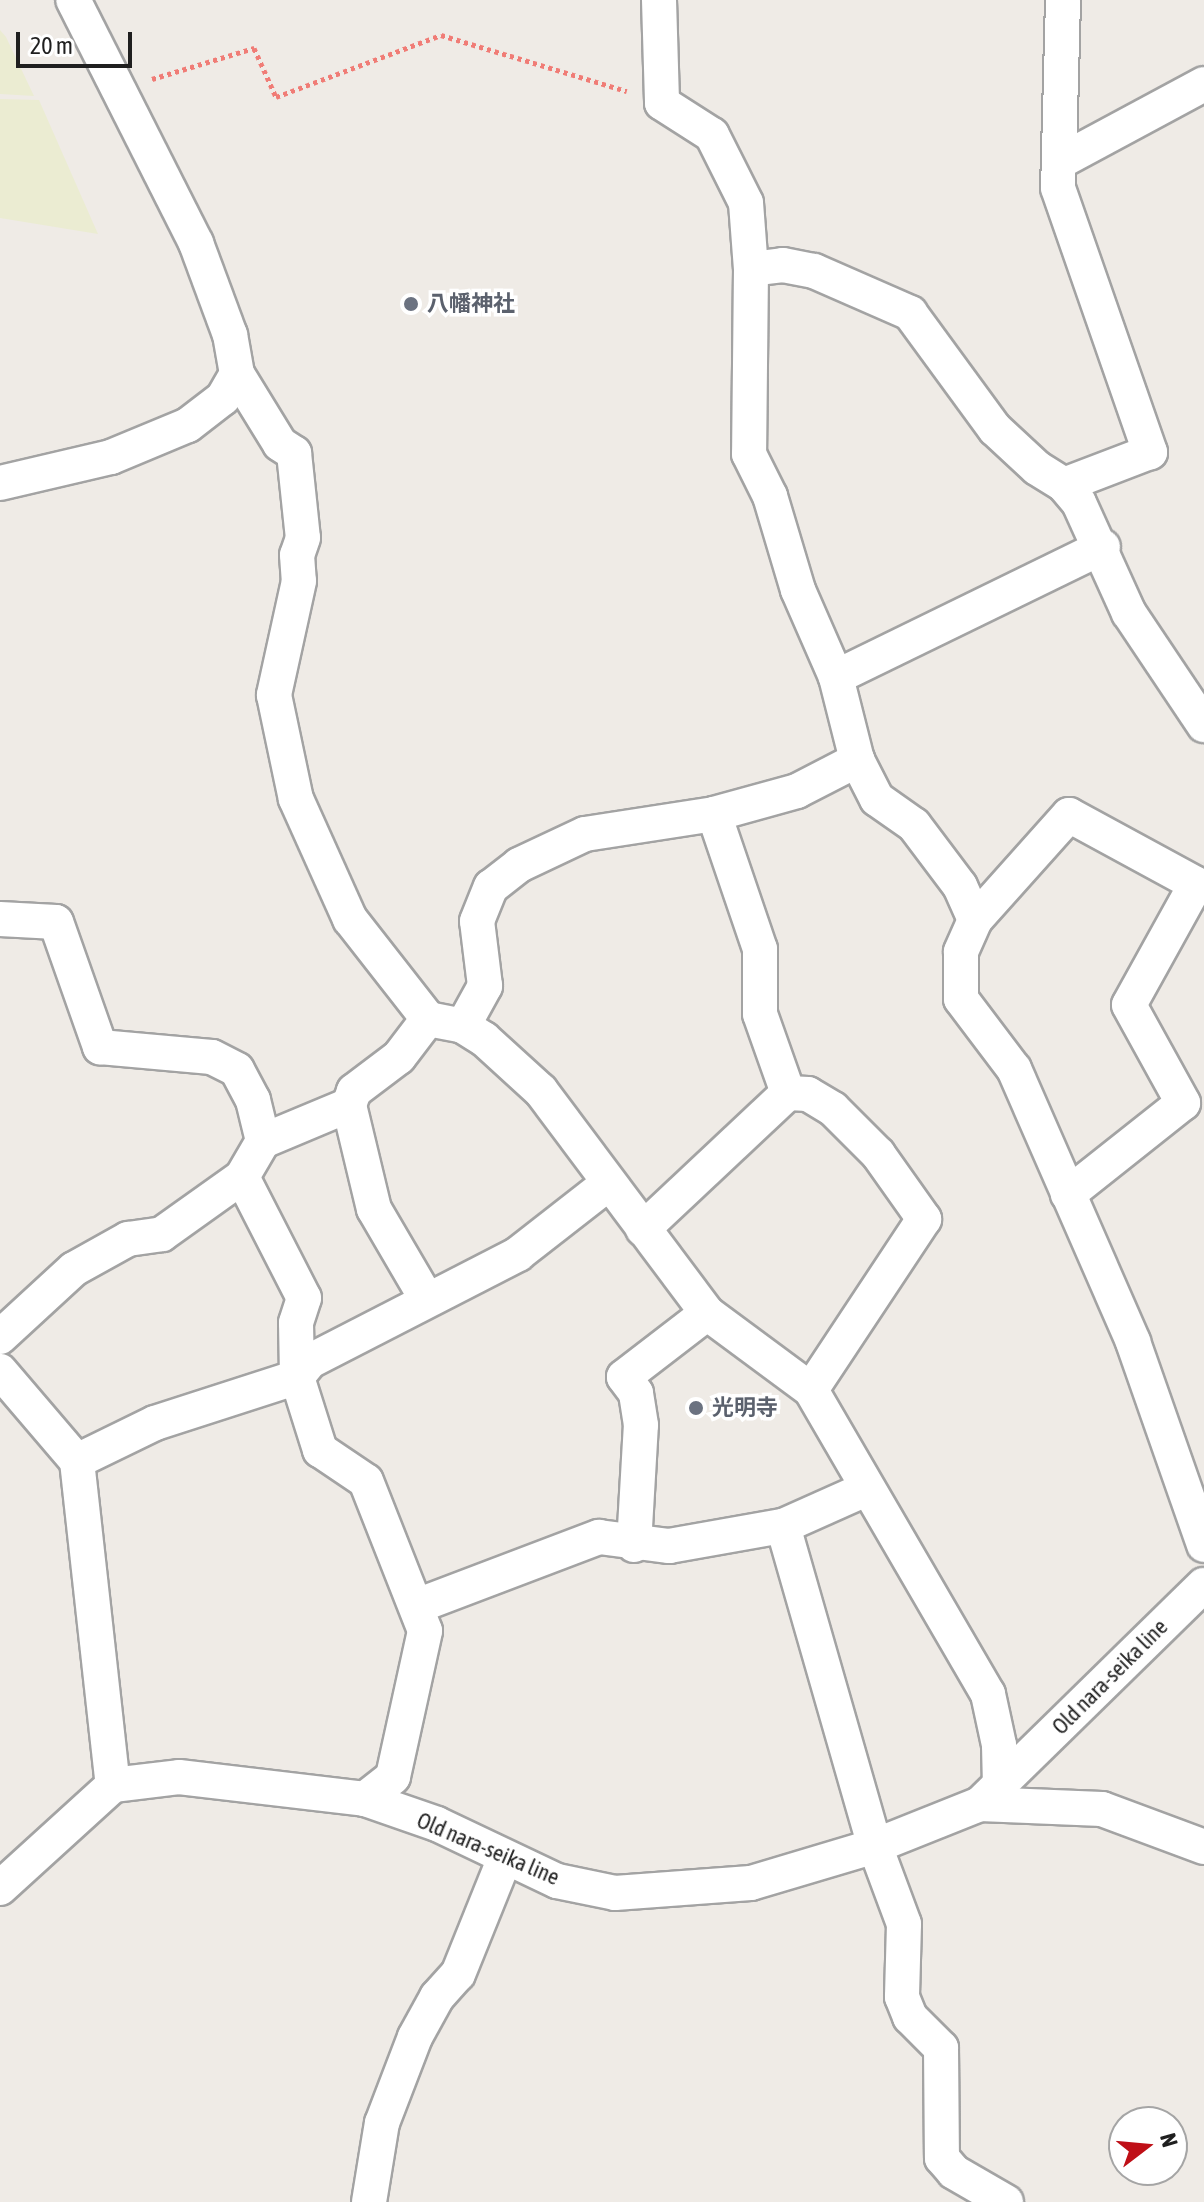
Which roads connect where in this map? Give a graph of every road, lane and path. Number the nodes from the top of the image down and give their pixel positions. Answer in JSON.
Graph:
{"nodes":[{"id":1,"x":73,"y":0,"type":"edge"},
{"id":2,"x":659,"y":0,"type":"edge"},
{"id":3,"x":1063,"y":0,"type":"edge"},
{"id":4,"x":1204,"y":84,"type":"edge"},
{"id":5,"x":120,"y":88,"type":"junction"},
{"id":6,"x":662,"y":103,"type":"junction"},
{"id":7,"x":1061,"y":161,"type":"junction"},
{"id":8,"x":751,"y":269,"type":"junction"},
{"id":9,"x":237,"y":374,"type":"junction"},
{"id":10,"x":0,"y":483,"type":"edge"},
{"id":11,"x":1064,"y":485,"type":"junction"},
{"id":12,"x":1103,"y":547,"type":"junction"},
{"id":13,"x":836,"y":677,"type":"junction"},
{"id":14,"x":1204,"y":725,"type":"edge"},
{"id":15,"x":857,"y":760,"type":"junction"},
{"id":16,"x":714,"y":814,"type":"junction"},
{"id":17,"x":0,"y":919,"type":"edge"},
{"id":18,"x":975,"y":920,"type":"junction"},
{"id":19,"x":428,"y":1019,"type":"junction"},
{"id":20,"x":463,"y":1026,"type":"junction"},
{"id":21,"x":788,"y":1093,"type":"junction"},
{"id":22,"x":349,"y":1105,"type":"junction"},
{"id":23,"x":263,"y":1141,"type":"junction"},
{"id":24,"x":242,"y":1177,"type":"junction"},
{"id":25,"x":609,"y":1183,"type":"junction"},
{"id":26,"x":1068,"y":1194,"type":"junction"},
{"id":27,"x":643,"y":1229,"type":"junction"},
{"id":28,"x":426,"y":1298,"type":"junction"},
{"id":29,"x":707,"y":1313,"type":"junction"},
{"id":30,"x":0,"y":1337,"type":"edge"},
{"id":31,"x":0,"y":1371,"type":"edge"},
{"id":32,"x":297,"y":1377,"type":"junction"},
{"id":33,"x":811,"y":1390,"type":"junction"},
{"id":34,"x":77,"y":1461,"type":"junction"},
{"id":35,"x":866,"y":1489,"type":"junction"},
{"id":36,"x":783,"y":1526,"type":"junction"},
{"id":37,"x":634,"y":1545,"type":"junction"},
{"id":38,"x":1204,"y":1545,"type":"edge"},
{"id":39,"x":1204,"y":1585,"type":"edge"},
{"id":40,"x":417,"y":1606,"type":"junction"},
{"id":41,"x":113,"y":1785,"type":"junction"},
{"id":42,"x":990,"y":1795,"type":"junction"},
{"id":43,"x":365,"y":1799,"type":"junction"},
{"id":44,"x":875,"y":1846,"type":"junction"},
{"id":45,"x":1204,"y":1847,"type":"edge"},
{"id":46,"x":504,"y":1860,"type":"junction"},
{"id":47,"x":0,"y":1888,"type":"edge"},
{"id":48,"x":369,"y":2202,"type":"edge"},
{"id":49,"x":1006,"y":2202,"type":"edge"}],
"edges":[{"from":1,"to":5,"type":"street"},
{"from":2,"to":6,"type":"street"},
{"from":3,"to":7,"type":"street"},
{"from":4,"to":7,"type":"street"},
{"from":5,"to":6,"type":"path"},
{"from":5,"to":9,"type":"street"},
{"from":6,"to":8,"type":"street"},
{"from":7,"to":11,"type":"street"},
{"from":8,"to":11,"type":"street"},
{"from":8,"to":13,"type":"street"},
{"from":9,"to":10,"type":"street"},
{"from":9,"to":19,"type":"street"},
{"from":11,"to":12,"type":"street"},
{"from":12,"to":13,"type":"street"},
{"from":12,"to":14,"type":"street"},
{"from":13,"to":15,"type":"street"},
{"from":15,"to":16,"type":"street"},
{"from":15,"to":18,"type":"street"},
{"from":16,"to":20,"type":"street"},
{"from":16,"to":21,"type":"street"},
{"from":17,"to":23,"type":"street"},
{"from":18,"to":26,"type":"street"},
{"from":18,"to":26,"type":"street"},
{"from":19,"to":20,"type":"street"},
{"from":19,"to":22,"type":"street"},
{"from":20,"to":25,"type":"street"},
{"from":21,"to":27,"type":"street"},
{"from":21,"to":33,"type":"street"},
{"from":22,"to":23,"type":"street"},
{"from":22,"to":28,"type":"street"},
{"from":23,"to":24,"type":"street"},
{"from":24,"to":30,"type":"street"},
{"from":24,"to":32,"type":"street"},
{"from":25,"to":27,"type":"street"},
{"from":25,"to":28,"type":"street"},
{"from":26,"to":38,"type":"street"},
{"from":27,"to":29,"type":"street"},
{"from":28,"to":32,"type":"street"},
{"from":29,"to":33,"type":"street"},
{"from":29,"to":37,"type":"street"},
{"from":31,"to":34,"type":"street"},
{"from":32,"to":34,"type":"street"},
{"from":32,"to":40,"type":"street"},
{"from":33,"to":35,"type":"street"},
{"from":34,"to":41,"type":"street"},
{"from":35,"to":36,"type":"street"},
{"from":35,"to":42,"type":"street"},
{"from":36,"to":37,"type":"street"},
{"from":36,"to":44,"type":"street"},
{"from":37,"to":40,"type":"street"},
{"from":39,"to":42,"type":"street","name":"Old nara-seika line"},
{"from":40,"to":43,"type":"street"},
{"from":41,"to":43,"type":"street","name":"Old nara-seika line"},
{"from":41,"to":47,"type":"street"},
{"from":42,"to":44,"type":"street","name":"Old nara-seika line"},
{"from":42,"to":45,"type":"street"},
{"from":43,"to":46,"type":"street","name":"Old nara-seika line"},
{"from":44,"to":46,"type":"street","name":"Old nara-seika line"},
{"from":44,"to":49,"type":"street"},
{"from":46,"to":48,"type":"street"}]}
